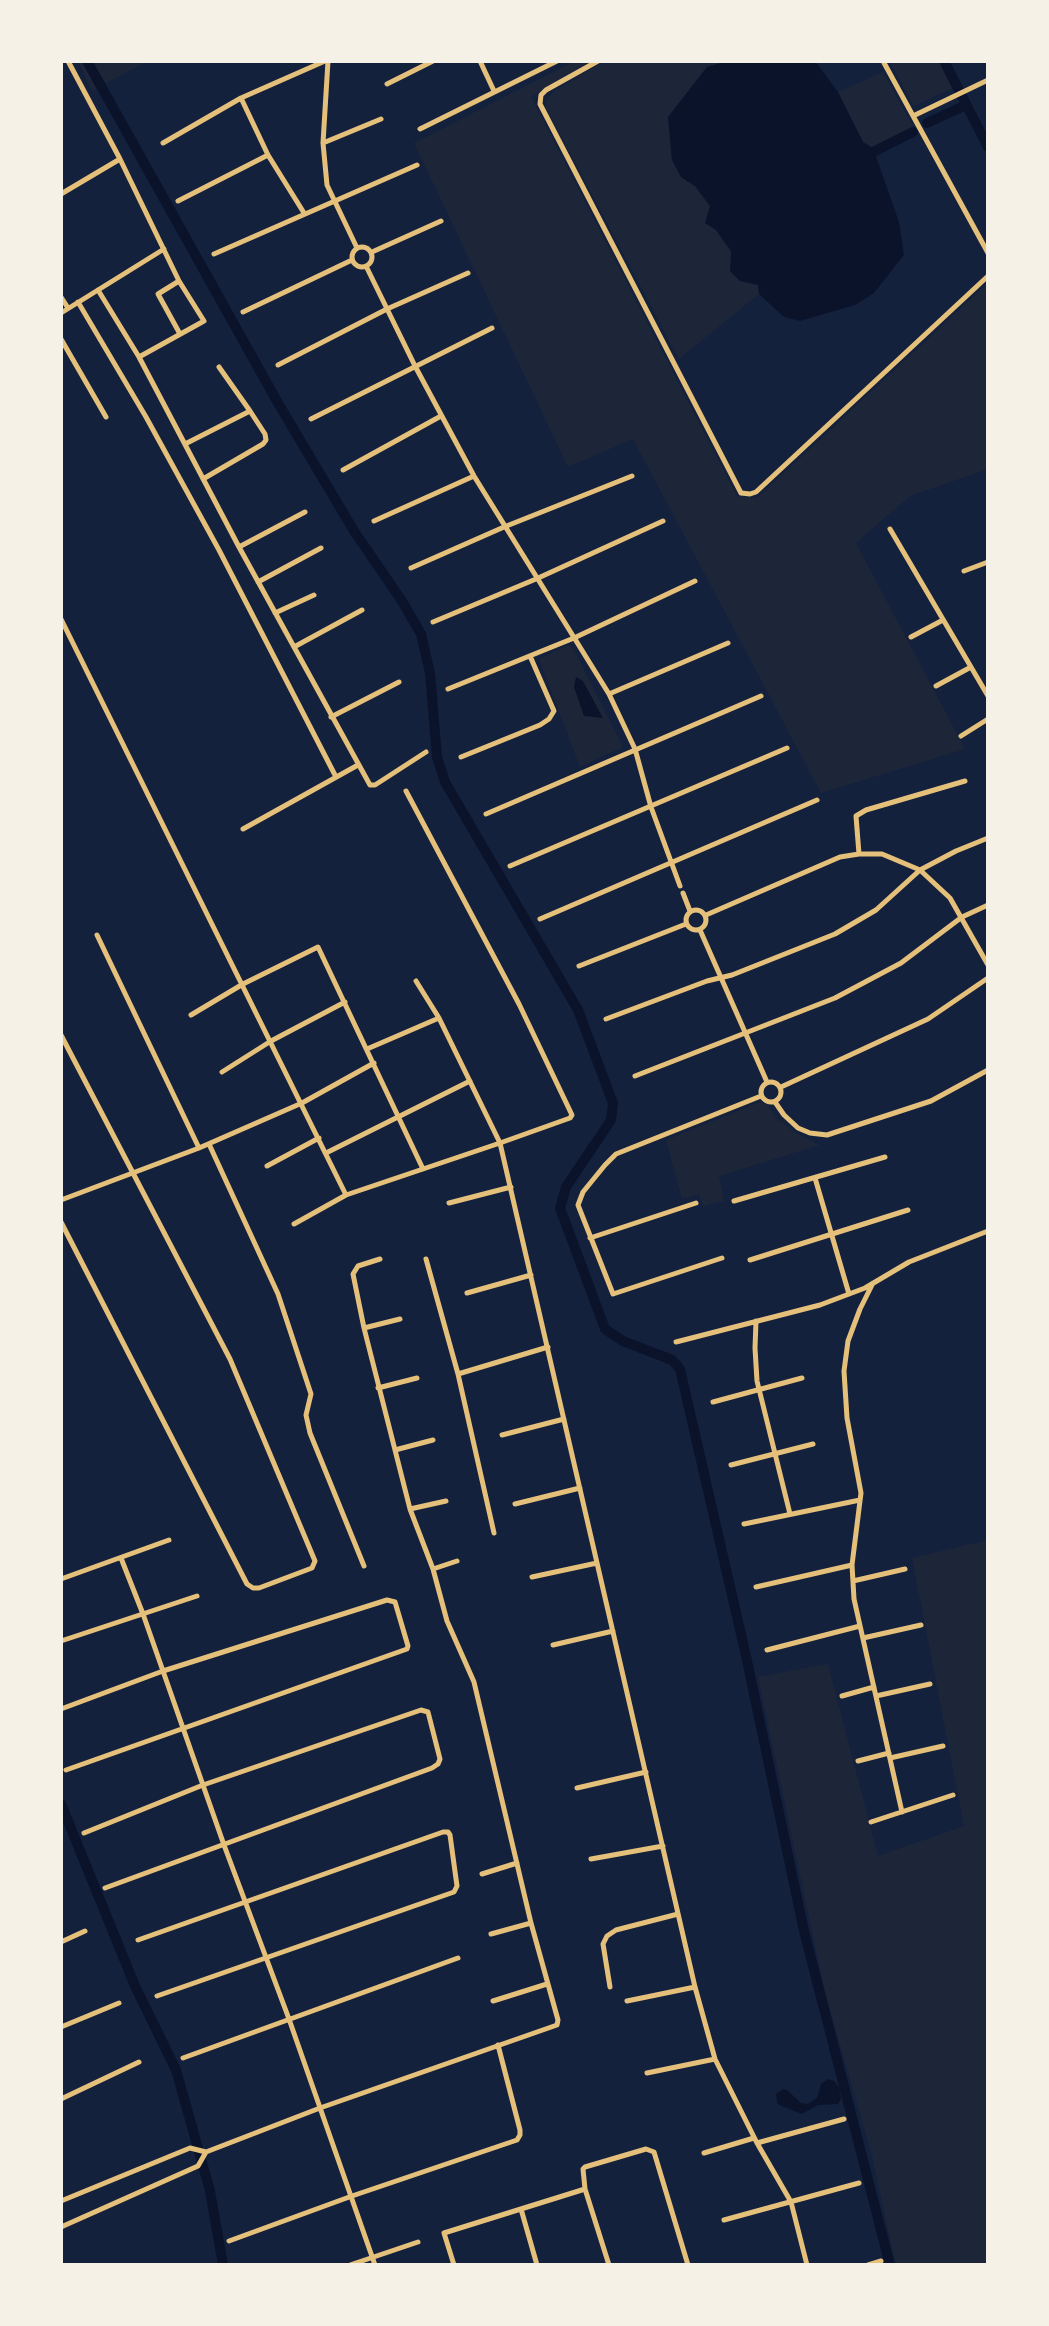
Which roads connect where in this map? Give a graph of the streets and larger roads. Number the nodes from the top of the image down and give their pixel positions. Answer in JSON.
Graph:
{"nodes":[{"id":1,"x":68,"y":61,"type":"edge"},
{"id":2,"x":327,"y":61,"type":"edge"},
{"id":3,"x":433,"y":61,"type":"edge"},
{"id":4,"x":480,"y":61,"type":"edge"},
{"id":5,"x":557,"y":61,"type":"edge"},
{"id":6,"x":598,"y":61,"type":"edge"},
{"id":7,"x":883,"y":61,"type":"edge"},
{"id":8,"x":988,"y":80,"type":"edge"},
{"id":9,"x":387,"y":84,"type":"dead end"},
{"id":10,"x":494,"y":91,"type":"junction"},
{"id":11,"x":241,"y":98,"type":"junction"},
{"id":12,"x":913,"y":116,"type":"junction"},
{"id":13,"x":381,"y":119,"type":"dead end"},
{"id":14,"x":420,"y":129,"type":"dead end"},
{"id":15,"x":163,"y":143,"type":"dead end"},
{"id":16,"x":323,"y":143,"type":"junction"},
{"id":17,"x":268,"y":155,"type":"junction"},
{"id":18,"x":121,"y":159,"type":"junction"},
{"id":19,"x":417,"y":165,"type":"dead end"},
{"id":20,"x":61,"y":194,"type":"edge"},
{"id":21,"x":178,"y":201,"type":"dead end"},
{"id":22,"x":335,"y":201,"type":"junction"},
{"id":23,"x":304,"y":213,"type":"junction"},
{"id":24,"x":441,"y":221,"type":"dead end"},
{"id":25,"x":356,"y":248,"type":"junction"},
{"id":26,"x":164,"y":249,"type":"junction"},
{"id":27,"x":372,"y":252,"type":"junction"},
{"id":28,"x":988,"y":253,"type":"edge"},
{"id":29,"x":214,"y":254,"type":"dead end"},
{"id":30,"x":352,"y":260,"type":"junction"},
{"id":31,"x":366,"y":266,"type":"junction"},
{"id":32,"x":468,"y":273,"type":"dead end"},
{"id":33,"x":988,"y":276,"type":"edge"},
{"id":34,"x":179,"y":281,"type":"junction"},
{"id":35,"x":98,"y":290,"type":"junction"},
{"id":36,"x":61,"y":297,"type":"edge"},
{"id":37,"x":78,"y":302,"type":"junction"},
{"id":38,"x":68,"y":308,"type":"junction"},
{"id":39,"x":387,"y":309,"type":"junction"},
{"id":40,"x":243,"y":312,"type":"dead end"},
{"id":41,"x":61,"y":313,"type":"edge"},
{"id":42,"x":492,"y":328,"type":"dead end"},
{"id":43,"x":180,"y":334,"type":"junction"},
{"id":44,"x":61,"y":339,"type":"edge"},
{"id":45,"x":139,"y":357,"type":"junction"},
{"id":46,"x":278,"y":365,"type":"dead end"},
{"id":47,"x":415,"y":366,"type":"junction"},
{"id":48,"x":219,"y":367,"type":"dead end"},
{"id":49,"x":250,"y":411,"type":"junction"},
{"id":50,"x":441,"y":416,"type":"junction"},
{"id":51,"x":106,"y":417,"type":"dead end"},
{"id":52,"x":311,"y":419,"type":"dead end"},
{"id":53,"x":185,"y":444,"type":"junction"},
{"id":54,"x":343,"y":470,"type":"dead end"},
{"id":55,"x":474,"y":476,"type":"junction"},
{"id":56,"x":632,"y":476,"type":"dead end"},
{"id":57,"x":203,"y":479,"type":"junction"},
{"id":58,"x":305,"y":512,"type":"dead end"},
{"id":59,"x":374,"y":520,"type":"dead end"},
{"id":60,"x":663,"y":522,"type":"dead end"},
{"id":61,"x":504,"y":527,"type":"junction"},
{"id":62,"x":890,"y":529,"type":"dead end"},
{"id":63,"x":239,"y":547,"type":"junction"},
{"id":64,"x":321,"y":548,"type":"dead end"},
{"id":65,"x":988,"y":562,"type":"edge"},
{"id":66,"x":411,"y":568,"type":"dead end"},
{"id":67,"x":964,"y":571,"type":"dead end"},
{"id":68,"x":536,"y":579,"type":"junction"},
{"id":69,"x":695,"y":580,"type":"dead end"},
{"id":70,"x":258,"y":582,"type":"junction"},
{"id":71,"x":314,"y":594,"type":"dead end"},
{"id":72,"x":362,"y":610,"type":"dead end"},
{"id":73,"x":275,"y":613,"type":"junction"},
{"id":74,"x":61,"y":619,"type":"edge"},
{"id":75,"x":943,"y":620,"type":"junction"},
{"id":76,"x":433,"y":622,"type":"dead end"},
{"id":77,"x":574,"y":638,"type":"junction"},
{"id":78,"x":911,"y":638,"type":"dead end"},
{"id":79,"x":728,"y":643,"type":"dead end"},
{"id":80,"x":294,"y":647,"type":"junction"},
{"id":81,"x":530,"y":656,"type":"junction"},
{"id":82,"x":971,"y":667,"type":"junction"},
{"id":83,"x":398,"y":682,"type":"dead end"},
{"id":84,"x":936,"y":686,"type":"dead end"},
{"id":85,"x":449,"y":689,"type":"dead end"},
{"id":86,"x":609,"y":694,"type":"junction"},
{"id":87,"x":761,"y":696,"type":"dead end"},
{"id":88,"x":988,"y":696,"type":"edge"},
{"id":89,"x":331,"y":717,"type":"junction"},
{"id":90,"x":988,"y":719,"type":"edge"},
{"id":91,"x":961,"y":736,"type":"dead end"},
{"id":92,"x":635,"y":748,"type":"junction"},
{"id":93,"x":787,"y":748,"type":"dead end"},
{"id":94,"x":426,"y":752,"type":"dead end"},
{"id":95,"x":461,"y":757,"type":"dead end"},
{"id":96,"x":358,"y":765,"type":"junction"},
{"id":97,"x":336,"y":777,"type":"junction"},
{"id":98,"x":965,"y":781,"type":"dead end"},
{"id":99,"x":406,"y":790,"type":"dead end"},
{"id":100,"x":817,"y":800,"type":"dead end"},
{"id":101,"x":651,"y":807,"type":"junction"},
{"id":102,"x":486,"y":814,"type":"dead end"},
{"id":103,"x":243,"y":829,"type":"dead end"},
{"id":104,"x":988,"y":838,"type":"edge"},
{"id":105,"x":859,"y":854,"type":"junction"},
{"id":106,"x":673,"y":862,"type":"junction"},
{"id":107,"x":510,"y":866,"type":"dead end"},
{"id":108,"x":920,"y":870,"type":"junction"},
{"id":109,"x":680,"y":886,"type":"dead end"},
{"id":110,"x":683,"y":893,"type":"dead end"},
{"id":111,"x":988,"y":905,"type":"edge"},
{"id":112,"x":690,"y":911,"type":"junction"},
{"id":113,"x":706,"y":915,"type":"junction"},
{"id":114,"x":962,"y":917,"type":"junction"},
{"id":115,"x":540,"y":919,"type":"dead end"},
{"id":116,"x":686,"y":924,"type":"junction"},
{"id":117,"x":701,"y":930,"type":"junction"},
{"id":118,"x":97,"y":935,"type":"dead end"},
{"id":119,"x":988,"y":965,"type":"edge"},
{"id":120,"x":579,"y":966,"type":"dead end"},
{"id":121,"x":721,"y":977,"type":"junction"},
{"id":122,"x":988,"y":978,"type":"edge"},
{"id":123,"x":416,"y":981,"type":"dead end"},
{"id":124,"x":243,"y":984,"type":"junction"},
{"id":125,"x":345,"y":1002,"type":"junction"},
{"id":126,"x":191,"y":1015,"type":"dead end"},
{"id":127,"x":439,"y":1018,"type":"junction"},
{"id":128,"x":606,"y":1019,"type":"dead end"},
{"id":129,"x":745,"y":1033,"type":"junction"},
{"id":130,"x":61,"y":1035,"type":"edge"},
{"id":131,"x":271,"y":1041,"type":"junction"},
{"id":132,"x":367,"y":1049,"type":"junction"},
{"id":133,"x":373,"y":1063,"type":"junction"},
{"id":134,"x":988,"y":1070,"type":"edge"},
{"id":135,"x":222,"y":1072,"type":"dead end"},
{"id":136,"x":635,"y":1076,"type":"dead end"},
{"id":137,"x":470,"y":1081,"type":"junction"},
{"id":138,"x":767,"y":1082,"type":"junction"},
{"id":139,"x":781,"y":1087,"type":"junction"},
{"id":140,"x":761,"y":1096,"type":"junction"},
{"id":141,"x":775,"y":1102,"type":"junction"},
{"id":142,"x":302,"y":1103,"type":"junction"},
{"id":143,"x":399,"y":1118,"type":"junction"},
{"id":144,"x":319,"y":1138,"type":"junction"},
{"id":145,"x":500,"y":1143,"type":"junction"},
{"id":146,"x":209,"y":1144,"type":"junction"},
{"id":147,"x":199,"y":1148,"type":"junction"},
{"id":148,"x":326,"y":1153,"type":"junction"},
{"id":149,"x":885,"y":1157,"type":"dead end"},
{"id":150,"x":267,"y":1166,"type":"dead end"},
{"id":151,"x":423,"y":1169,"type":"junction"},
{"id":152,"x":134,"y":1174,"type":"junction"},
{"id":153,"x":815,"y":1178,"type":"junction"},
{"id":154,"x":511,"y":1187,"type":"junction"},
{"id":155,"x":346,"y":1195,"type":"junction"},
{"id":156,"x":61,"y":1200,"type":"edge"},
{"id":157,"x":734,"y":1201,"type":"dead end"},
{"id":158,"x":449,"y":1203,"type":"dead end"},
{"id":159,"x":696,"y":1203,"type":"dead end"},
{"id":160,"x":908,"y":1210,"type":"dead end"},
{"id":161,"x":61,"y":1222,"type":"edge"},
{"id":162,"x":293,"y":1224,"type":"dead end"},
{"id":163,"x":988,"y":1231,"type":"edge"},
{"id":164,"x":831,"y":1234,"type":"junction"},
{"id":165,"x":590,"y":1238,"type":"junction"},
{"id":166,"x":722,"y":1258,"type":"dead end"},
{"id":167,"x":380,"y":1259,"type":"dead end"},
{"id":168,"x":426,"y":1259,"type":"dead end"},
{"id":169,"x":750,"y":1260,"type":"dead end"},
{"id":170,"x":531,"y":1275,"type":"junction"},
{"id":171,"x":873,"y":1283,"type":"junction"},
{"id":172,"x":467,"y":1293,"type":"dead end"},
{"id":173,"x":849,"y":1294,"type":"junction"},
{"id":174,"x":400,"y":1319,"type":"dead end"},
{"id":175,"x":757,"y":1321,"type":"junction"},
{"id":176,"x":364,"y":1328,"type":"junction"},
{"id":177,"x":676,"y":1342,"type":"dead end"},
{"id":178,"x":548,"y":1347,"type":"junction"},
{"id":179,"x":458,"y":1374,"type":"junction"},
{"id":180,"x":416,"y":1378,"type":"dead end"},
{"id":181,"x":802,"y":1378,"type":"dead end"},
{"id":182,"x":378,"y":1388,"type":"junction"},
{"id":183,"x":759,"y":1390,"type":"junction"},
{"id":184,"x":713,"y":1402,"type":"dead end"},
{"id":185,"x":564,"y":1419,"type":"junction"},
{"id":186,"x":502,"y":1435,"type":"dead end"},
{"id":187,"x":433,"y":1440,"type":"dead end"},
{"id":188,"x":813,"y":1444,"type":"dead end"},
{"id":189,"x":395,"y":1450,"type":"junction"},
{"id":190,"x":775,"y":1454,"type":"junction"},
{"id":191,"x":731,"y":1465,"type":"dead end"},
{"id":192,"x":580,"y":1488,"type":"junction"},
{"id":193,"x":860,"y":1500,"type":"junction"},
{"id":194,"x":446,"y":1501,"type":"dead end"},
{"id":195,"x":515,"y":1504,"type":"dead end"},
{"id":196,"x":410,"y":1509,"type":"junction"},
{"id":197,"x":790,"y":1514,"type":"junction"},
{"id":198,"x":744,"y":1524,"type":"dead end"},
{"id":199,"x":494,"y":1533,"type":"dead end"},
{"id":200,"x":169,"y":1540,"type":"dead end"},
{"id":201,"x":121,"y":1558,"type":"junction"},
{"id":202,"x":457,"y":1561,"type":"dead end"},
{"id":203,"x":597,"y":1563,"type":"junction"},
{"id":204,"x":852,"y":1565,"type":"junction"},
{"id":205,"x":363,"y":1566,"type":"dead end"},
{"id":206,"x":433,"y":1569,"type":"junction"},
{"id":207,"x":905,"y":1569,"type":"dead end"},
{"id":208,"x":532,"y":1577,"type":"dead end"},
{"id":209,"x":61,"y":1579,"type":"edge"},
{"id":210,"x":853,"y":1581,"type":"junction"},
{"id":211,"x":756,"y":1587,"type":"dead end"},
{"id":212,"x":197,"y":1596,"type":"dead end"},
{"id":213,"x":144,"y":1614,"type":"junction"},
{"id":214,"x":920,"y":1625,"type":"dead end"},
{"id":215,"x":860,"y":1626,"type":"junction"},
{"id":216,"x":613,"y":1631,"type":"junction"},
{"id":217,"x":863,"y":1638,"type":"junction"},
{"id":218,"x":61,"y":1641,"type":"edge"},
{"id":219,"x":552,"y":1645,"type":"dead end"},
{"id":220,"x":767,"y":1650,"type":"dead end"},
{"id":221,"x":163,"y":1671,"type":"junction"},
{"id":222,"x":930,"y":1684,"type":"dead end"},
{"id":223,"x":874,"y":1687,"type":"junction"},
{"id":224,"x":842,"y":1696,"type":"dead end"},
{"id":225,"x":876,"y":1696,"type":"junction"},
{"id":226,"x":61,"y":1709,"type":"edge"},
{"id":227,"x":182,"y":1728,"type":"junction"},
{"id":228,"x":943,"y":1746,"type":"dead end"},
{"id":229,"x":889,"y":1755,"type":"junction"},
{"id":230,"x":858,"y":1761,"type":"dead end"},
{"id":231,"x":66,"y":1770,"type":"dead end"},
{"id":232,"x":646,"y":1772,"type":"junction"},
{"id":233,"x":203,"y":1784,"type":"junction"},
{"id":234,"x":577,"y":1788,"type":"dead end"},
{"id":235,"x":953,"y":1795,"type":"dead end"},
{"id":236,"x":902,"y":1812,"type":"junction"},
{"id":237,"x":872,"y":1822,"type":"dead end"},
{"id":238,"x":84,"y":1833,"type":"dead end"},
{"id":239,"x":224,"y":1845,"type":"junction"},
{"id":240,"x":663,"y":1846,"type":"junction"},
{"id":241,"x":591,"y":1859,"type":"dead end"},
{"id":242,"x":517,"y":1863,"type":"junction"},
{"id":243,"x":482,"y":1874,"type":"dead end"},
{"id":244,"x":105,"y":1888,"type":"dead end"},
{"id":245,"x":245,"y":1902,"type":"junction"},
{"id":246,"x":678,"y":1914,"type":"junction"},
{"id":247,"x":531,"y":1923,"type":"junction"},
{"id":248,"x":85,"y":1931,"type":"dead end"},
{"id":249,"x":491,"y":1934,"type":"dead end"},
{"id":250,"x":138,"y":1940,"type":"dead end"},
{"id":251,"x":61,"y":1942,"type":"edge"},
{"id":252,"x":266,"y":1958,"type":"junction"},
{"id":253,"x":458,"y":1958,"type":"dead end"},
{"id":254,"x":547,"y":1984,"type":"junction"},
{"id":255,"x":610,"y":1987,"type":"dead end"},
{"id":256,"x":695,"y":1987,"type":"junction"},
{"id":257,"x":157,"y":1996,"type":"dead end"},
{"id":258,"x":493,"y":2001,"type":"dead end"},
{"id":259,"x":627,"y":2001,"type":"dead end"},
{"id":260,"x":119,"y":2003,"type":"dead end"},
{"id":261,"x":289,"y":2019,"type":"junction"},
{"id":262,"x":61,"y":2027,"type":"edge"},
{"id":263,"x":498,"y":2045,"type":"junction"},
{"id":264,"x":183,"y":2058,"type":"dead end"},
{"id":265,"x":715,"y":2059,"type":"junction"},
{"id":266,"x":139,"y":2062,"type":"dead end"},
{"id":267,"x":647,"y":2073,"type":"dead end"},
{"id":268,"x":61,"y":2099,"type":"edge"},
{"id":269,"x":320,"y":2108,"type":"junction"},
{"id":270,"x":844,"y":2119,"type":"dead end"},
{"id":271,"x":755,"y":2140,"type":"junction"},
{"id":272,"x":205,"y":2153,"type":"junction"},
{"id":273,"x":704,"y":2153,"type":"dead end"},
{"id":274,"x":859,"y":2183,"type":"dead end"},
{"id":275,"x":585,"y":2189,"type":"junction"},
{"id":276,"x":352,"y":2196,"type":"junction"},
{"id":277,"x":61,"y":2201,"type":"edge"},
{"id":278,"x":791,"y":2202,"type":"junction"},
{"id":279,"x":521,"y":2209,"type":"junction"},
{"id":280,"x":724,"y":2220,"type":"dead end"},
{"id":281,"x":61,"y":2227,"type":"edge"},
{"id":282,"x":229,"y":2241,"type":"dead end"},
{"id":283,"x":418,"y":2242,"type":"dead end"},
{"id":284,"x":373,"y":2258,"type":"junction"},
{"id":285,"x":881,"y":2261,"type":"dead end"},
{"id":286,"x":350,"y":2265,"type":"edge"},
{"id":287,"x":375,"y":2265,"type":"edge"},
{"id":288,"x":454,"y":2265,"type":"edge"},
{"id":289,"x":537,"y":2265,"type":"edge"},
{"id":290,"x":609,"y":2265,"type":"edge"},
{"id":291,"x":688,"y":2265,"type":"edge"},
{"id":292,"x":807,"y":2265,"type":"edge"},
{"id":293,"x":868,"y":2265,"type":"edge"}],
"edges":[{"from":1,"to":18,"type":"street"},
{"from":2,"to":11,"type":"street"},
{"from":2,"to":16,"type":"street"},
{"from":3,"to":9,"type":"street"},
{"from":4,"to":10,"type":"street"},
{"from":5,"to":10,"type":"street"},
{"from":6,"to":33,"type":"street"},
{"from":7,"to":12,"type":"street"},
{"from":8,"to":12,"type":"street"},
{"from":10,"to":14,"type":"street"},
{"from":11,"to":15,"type":"street"},
{"from":11,"to":17,"type":"street"},
{"from":12,"to":28,"type":"street"},
{"from":13,"to":16,"type":"street"},
{"from":16,"to":22,"type":"street"},
{"from":17,"to":21,"type":"street"},
{"from":17,"to":23,"type":"street"},
{"from":18,"to":20,"type":"street"},
{"from":18,"to":26,"type":"street"},
{"from":19,"to":22,"type":"street"},
{"from":22,"to":23,"type":"street"},
{"from":22,"to":25,"type":"street"},
{"from":23,"to":29,"type":"street"},
{"from":24,"to":27,"type":"street"},
{"from":25,"to":27,"type":"street"},
{"from":25,"to":30,"type":"street"},
{"from":26,"to":34,"type":"street"},
{"from":26,"to":35,"type":"street"},
{"from":27,"to":31,"type":"street"},
{"from":30,"to":31,"type":"street"},
{"from":30,"to":40,"type":"street"},
{"from":31,"to":39,"type":"street"},
{"from":32,"to":39,"type":"street"},
{"from":34,"to":43,"type":"street"},
{"from":34,"to":43,"type":"street"},
{"from":35,"to":37,"type":"street"},
{"from":35,"to":45,"type":"street"},
{"from":36,"to":38,"type":"street"},
{"from":37,"to":38,"type":"street"},
{"from":37,"to":97,"type":"street"},
{"from":38,"to":41,"type":"street"},
{"from":39,"to":46,"type":"street"},
{"from":39,"to":47,"type":"street"},
{"from":42,"to":47,"type":"street"},
{"from":43,"to":45,"type":"street"},
{"from":44,"to":51,"type":"street"},
{"from":45,"to":53,"type":"street"},
{"from":47,"to":50,"type":"street"},
{"from":47,"to":52,"type":"street"},
{"from":48,"to":49,"type":"street"},
{"from":49,"to":53,"type":"street"},
{"from":49,"to":57,"type":"street"},
{"from":50,"to":54,"type":"street"},
{"from":50,"to":55,"type":"street"},
{"from":53,"to":57,"type":"street"},
{"from":55,"to":59,"type":"street"},
{"from":55,"to":61,"type":"street"},
{"from":56,"to":61,"type":"street"},
{"from":57,"to":63,"type":"street"},
{"from":58,"to":63,"type":"street"},
{"from":60,"to":68,"type":"street"},
{"from":61,"to":66,"type":"street"},
{"from":61,"to":68,"type":"street"},
{"from":62,"to":75,"type":"street"},
{"from":63,"to":70,"type":"street"},
{"from":64,"to":70,"type":"street"},
{"from":65,"to":67,"type":"street"},
{"from":68,"to":76,"type":"street"},
{"from":68,"to":77,"type":"street"},
{"from":69,"to":77,"type":"street"},
{"from":70,"to":73,"type":"street"},
{"from":71,"to":73,"type":"street"},
{"from":72,"to":80,"type":"street"},
{"from":73,"to":80,"type":"street"},
{"from":74,"to":124,"type":"street"},
{"from":75,"to":78,"type":"street"},
{"from":75,"to":82,"type":"street"},
{"from":77,"to":81,"type":"street"},
{"from":77,"to":86,"type":"street"},
{"from":79,"to":86,"type":"street"},
{"from":80,"to":89,"type":"street"},
{"from":81,"to":85,"type":"street"},
{"from":81,"to":95,"type":"street"},
{"from":82,"to":84,"type":"street"},
{"from":82,"to":88,"type":"street"},
{"from":83,"to":89,"type":"street"},
{"from":86,"to":92,"type":"street"},
{"from":87,"to":92,"type":"street"},
{"from":89,"to":96,"type":"street"},
{"from":90,"to":91,"type":"street"},
{"from":92,"to":101,"type":"street"},
{"from":92,"to":102,"type":"street"},
{"from":93,"to":101,"type":"street"},
{"from":94,"to":96,"type":"street"},
{"from":96,"to":97,"type":"street"},
{"from":97,"to":103,"type":"street"},
{"from":98,"to":105,"type":"street"},
{"from":99,"to":145,"type":"street"},
{"from":100,"to":106,"type":"street"},
{"from":101,"to":106,"type":"street"},
{"from":101,"to":107,"type":"street"},
{"from":104,"to":108,"type":"street"},
{"from":105,"to":108,"type":"street"},
{"from":105,"to":113,"type":"street"},
{"from":106,"to":109,"type":"street"},
{"from":106,"to":115,"type":"street"},
{"from":108,"to":114,"type":"street"},
{"from":108,"to":121,"type":"street"},
{"from":110,"to":112,"type":"street"},
{"from":111,"to":114,"type":"street"},
{"from":112,"to":113,"type":"street"},
{"from":112,"to":116,"type":"street"},
{"from":113,"to":117,"type":"street"},
{"from":114,"to":119,"type":"street"},
{"from":114,"to":129,"type":"street"},
{"from":116,"to":117,"type":"street"},
{"from":116,"to":120,"type":"street"},
{"from":117,"to":121,"type":"street"},
{"from":118,"to":147,"type":"street"},
{"from":121,"to":128,"type":"street"},
{"from":121,"to":129,"type":"street"},
{"from":122,"to":139,"type":"street"},
{"from":123,"to":127,"type":"street"},
{"from":124,"to":125,"type":"street"},
{"from":124,"to":126,"type":"street"},
{"from":124,"to":131,"type":"street"},
{"from":125,"to":131,"type":"street"},
{"from":125,"to":132,"type":"street"},
{"from":127,"to":132,"type":"street"},
{"from":127,"to":137,"type":"street"},
{"from":129,"to":136,"type":"street"},
{"from":129,"to":138,"type":"street"},
{"from":130,"to":152,"type":"street"},
{"from":131,"to":135,"type":"street"},
{"from":131,"to":142,"type":"street"},
{"from":132,"to":133,"type":"street"},
{"from":133,"to":142,"type":"street"},
{"from":133,"to":143,"type":"street"},
{"from":134,"to":141,"type":"street"},
{"from":137,"to":143,"type":"street"},
{"from":137,"to":145,"type":"street"},
{"from":138,"to":139,"type":"street"},
{"from":138,"to":140,"type":"street"},
{"from":139,"to":141,"type":"street"},
{"from":140,"to":141,"type":"street"},
{"from":140,"to":165,"type":"street"},
{"from":142,"to":144,"type":"street"},
{"from":142,"to":146,"type":"street"},
{"from":143,"to":148,"type":"street"},
{"from":143,"to":151,"type":"street"},
{"from":144,"to":148,"type":"street"},
{"from":144,"to":150,"type":"street"},
{"from":145,"to":151,"type":"street"},
{"from":145,"to":154,"type":"street"},
{"from":146,"to":147,"type":"street"},
{"from":146,"to":205,"type":"street"},
{"from":147,"to":152,"type":"street"},
{"from":148,"to":155,"type":"street"},
{"from":149,"to":153,"type":"street"},
{"from":151,"to":155,"type":"street"},
{"from":152,"to":156,"type":"street"},
{"from":152,"to":161,"type":"street"},
{"from":153,"to":157,"type":"street"},
{"from":153,"to":164,"type":"street"},
{"from":154,"to":158,"type":"street"},
{"from":154,"to":170,"type":"street"},
{"from":155,"to":162,"type":"street"},
{"from":159,"to":165,"type":"street"},
{"from":160,"to":164,"type":"street"},
{"from":163,"to":171,"type":"street"},
{"from":164,"to":169,"type":"street"},
{"from":164,"to":173,"type":"street"},
{"from":165,"to":166,"type":"street"},
{"from":167,"to":176,"type":"street"},
{"from":168,"to":179,"type":"street"},
{"from":170,"to":172,"type":"street"},
{"from":170,"to":178,"type":"street"},
{"from":171,"to":173,"type":"street"},
{"from":171,"to":193,"type":"street"},
{"from":173,"to":175,"type":"street"},
{"from":174,"to":176,"type":"street"},
{"from":175,"to":177,"type":"street"},
{"from":175,"to":183,"type":"street"},
{"from":176,"to":182,"type":"street"},
{"from":178,"to":179,"type":"street"},
{"from":178,"to":185,"type":"street"},
{"from":179,"to":199,"type":"street"},
{"from":180,"to":182,"type":"street"},
{"from":181,"to":183,"type":"street"},
{"from":182,"to":189,"type":"street"},
{"from":183,"to":184,"type":"street"},
{"from":183,"to":190,"type":"street"},
{"from":185,"to":186,"type":"street"},
{"from":185,"to":192,"type":"street"},
{"from":187,"to":189,"type":"street"},
{"from":188,"to":190,"type":"street"},
{"from":189,"to":196,"type":"street"},
{"from":190,"to":191,"type":"street"},
{"from":190,"to":197,"type":"street"},
{"from":192,"to":195,"type":"street"},
{"from":192,"to":203,"type":"street"},
{"from":193,"to":197,"type":"street"},
{"from":193,"to":204,"type":"street"},
{"from":194,"to":196,"type":"street"},
{"from":196,"to":206,"type":"street"},
{"from":197,"to":198,"type":"street"},
{"from":200,"to":201,"type":"street"},
{"from":201,"to":209,"type":"street"},
{"from":201,"to":213,"type":"street"},
{"from":202,"to":206,"type":"street"},
{"from":203,"to":208,"type":"street"},
{"from":203,"to":216,"type":"street"},
{"from":204,"to":210,"type":"street"},
{"from":204,"to":211,"type":"street"},
{"from":206,"to":242,"type":"street"},
{"from":207,"to":210,"type":"street"},
{"from":210,"to":215,"type":"street"},
{"from":212,"to":213,"type":"street"},
{"from":213,"to":218,"type":"street"},
{"from":213,"to":221,"type":"street"},
{"from":214,"to":217,"type":"street"},
{"from":215,"to":217,"type":"street"},
{"from":215,"to":220,"type":"street"},
{"from":216,"to":219,"type":"street"},
{"from":216,"to":232,"type":"street"},
{"from":217,"to":223,"type":"street"},
{"from":221,"to":226,"type":"street"},
{"from":221,"to":227,"type":"street"},
{"from":221,"to":227,"type":"street"},
{"from":222,"to":225,"type":"street"},
{"from":223,"to":224,"type":"street"},
{"from":223,"to":225,"type":"street"},
{"from":225,"to":229,"type":"street"},
{"from":227,"to":231,"type":"street"},
{"from":227,"to":233,"type":"street"},
{"from":228,"to":229,"type":"street"},
{"from":229,"to":230,"type":"street"},
{"from":229,"to":236,"type":"street"},
{"from":232,"to":234,"type":"street"},
{"from":232,"to":240,"type":"street"},
{"from":233,"to":238,"type":"street"},
{"from":233,"to":239,"type":"street"},
{"from":233,"to":239,"type":"street"},
{"from":235,"to":236,"type":"street"},
{"from":236,"to":237,"type":"street"},
{"from":239,"to":244,"type":"street"},
{"from":239,"to":245,"type":"street"},
{"from":240,"to":241,"type":"street"},
{"from":240,"to":246,"type":"street"},
{"from":242,"to":243,"type":"street"},
{"from":242,"to":247,"type":"street"},
{"from":245,"to":250,"type":"street"},
{"from":245,"to":252,"type":"street"},
{"from":245,"to":252,"type":"street"},
{"from":246,"to":255,"type":"street"},
{"from":246,"to":256,"type":"street"},
{"from":247,"to":249,"type":"street"},
{"from":247,"to":254,"type":"street"},
{"from":248,"to":251,"type":"street"},
{"from":252,"to":257,"type":"street"},
{"from":252,"to":261,"type":"street"},
{"from":253,"to":261,"type":"street"},
{"from":254,"to":258,"type":"street"},
{"from":254,"to":263,"type":"street"},
{"from":256,"to":259,"type":"street"},
{"from":256,"to":265,"type":"street"},
{"from":260,"to":262,"type":"street"},
{"from":261,"to":264,"type":"street"},
{"from":261,"to":269,"type":"street"},
{"from":263,"to":269,"type":"street"},
{"from":263,"to":276,"type":"street"},
{"from":265,"to":267,"type":"street"},
{"from":265,"to":271,"type":"street"},
{"from":266,"to":268,"type":"street"},
{"from":269,"to":272,"type":"street"},
{"from":269,"to":276,"type":"street"},
{"from":270,"to":271,"type":"street"},
{"from":271,"to":273,"type":"street"},
{"from":271,"to":278,"type":"street"},
{"from":272,"to":277,"type":"street"},
{"from":272,"to":281,"type":"street"},
{"from":274,"to":278,"type":"street"},
{"from":275,"to":279,"type":"street"},
{"from":275,"to":290,"type":"street"},
{"from":275,"to":291,"type":"street"},
{"from":276,"to":282,"type":"street"},
{"from":276,"to":284,"type":"street"},
{"from":278,"to":280,"type":"street"},
{"from":278,"to":292,"type":"street"},
{"from":279,"to":288,"type":"street"},
{"from":279,"to":289,"type":"street"},
{"from":283,"to":284,"type":"street"},
{"from":284,"to":286,"type":"street"},
{"from":284,"to":287,"type":"street"},
{"from":285,"to":293,"type":"street"}]}
